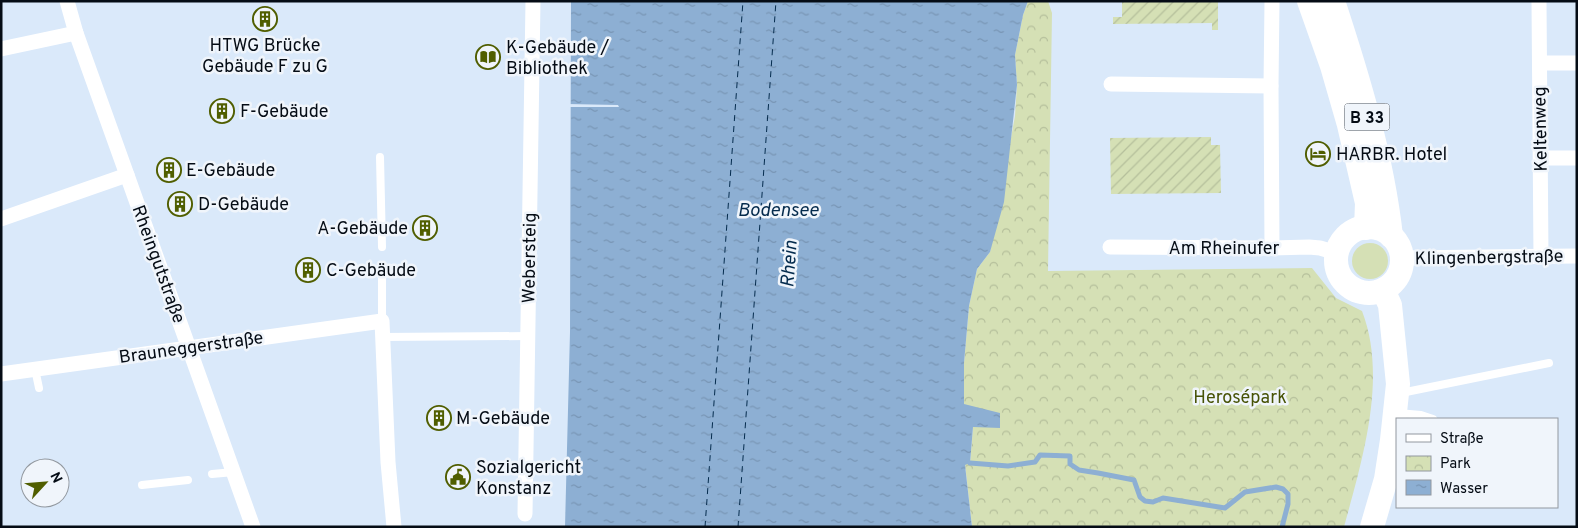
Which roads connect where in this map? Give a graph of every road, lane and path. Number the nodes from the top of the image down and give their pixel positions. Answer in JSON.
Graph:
{"nodes":[{"id":1,"x":67,"y":1,"type":"edge"},
{"id":2,"x":533,"y":1,"type":"edge"},
{"id":3,"x":1272,"y":1,"type":"edge"},
{"id":4,"x":1309,"y":1,"type":"edge"},
{"id":5,"x":1332,"y":1,"type":"edge"},
{"id":6,"x":1532,"y":1,"type":"edge"},
{"id":7,"x":1539,"y":2,"type":"edge"},
{"id":8,"x":76,"y":33,"type":"junction"},
{"id":9,"x":1,"y":49,"type":"edge"},
{"id":10,"x":1540,"y":63,"type":"junction"},
{"id":11,"x":1577,"y":63,"type":"edge"},
{"id":12,"x":1111,"y":84,"type":"dead end"},
{"id":13,"x":1271,"y":86,"type":"junction"},
{"id":14,"x":380,"y":157,"type":"dead end"},
{"id":15,"x":1540,"y":158,"type":"junction"},
{"id":16,"x":1577,"y":158,"type":"edge"},
{"id":17,"x":1278,"y":159,"type":"dead end"},
{"id":18,"x":127,"y":175,"type":"junction"},
{"id":19,"x":1,"y":219,"type":"edge"},
{"id":20,"x":1273,"y":226,"type":"junction"},
{"id":21,"x":1366,"y":228,"type":"junction"},
{"id":22,"x":1391,"y":236,"type":"junction"},
{"id":23,"x":382,"y":247,"type":"dead end"},
{"id":24,"x":1110,"y":247,"type":"dead end"},
{"id":25,"x":1272,"y":248,"type":"junction"},
{"id":26,"x":1337,"y":253,"type":"junction"},
{"id":27,"x":1541,"y":256,"type":"junction"},
{"id":28,"x":1577,"y":256,"type":"edge"},
{"id":29,"x":1402,"y":258,"type":"junction"},
{"id":30,"x":382,"y":265,"type":"dead end"},
{"id":31,"x":1383,"y":290,"type":"junction"},
{"id":32,"x":382,"y":321,"type":"junction"},
{"id":33,"x":528,"y":336,"type":"junction"},
{"id":34,"x":382,"y":337,"type":"junction"},
{"id":35,"x":189,"y":348,"type":"junction"},
{"id":36,"x":1548,"y":363,"type":"dead end"},
{"id":37,"x":35,"y":369,"type":"junction"},
{"id":38,"x":1,"y":374,"type":"edge"},
{"id":39,"x":39,"y":388,"type":"dead end"},
{"id":40,"x":1396,"y":403,"type":"junction"},
{"id":41,"x":1430,"y":418,"type":"edge"},
{"id":42,"x":234,"y":472,"type":"junction"},
{"id":43,"x":212,"y":474,"type":"dead end"},
{"id":44,"x":188,"y":480,"type":"dead end"},
{"id":45,"x":142,"y":485,"type":"dead end"},
{"id":46,"x":525,"y":514,"type":"dead end"},
{"id":47,"x":253,"y":527,"type":"edge"},
{"id":48,"x":394,"y":527,"type":"edge"},
{"id":49,"x":1372,"y":527,"type":"edge"}],
"edges":[{"from":1,"to":8,"type":"street","name":"Rheingutstraße"},
{"from":2,"to":33,"type":"street","name":"Webersteig"},
{"from":3,"to":13,"type":"street"},
{"from":4,"to":21,"type":"main road","number":"B 33"},
{"from":5,"to":22,"type":"main road","number":"B 33"},
{"from":6,"to":7,"type":"lane"},
{"from":7,"to":10,"type":"street","name":"Keltenweg"},
{"from":8,"to":9,"type":"street"},
{"from":8,"to":18,"type":"street","name":"Rheingutstraße"},
{"from":10,"to":11,"type":"street"},
{"from":10,"to":15,"type":"street","name":"Keltenweg"},
{"from":12,"to":13,"type":"street"},
{"from":13,"to":20,"type":"street"},
{"from":14,"to":23,"type":"lane"},
{"from":15,"to":16,"type":"street"},
{"from":15,"to":27,"type":"street","name":"Keltenweg"},
{"from":17,"to":20,"type":"lane"},
{"from":18,"to":19,"type":"street"},
{"from":18,"to":35,"type":"street","name":"Rheingutstraße"},
{"from":20,"to":25,"type":"street"},
{"from":21,"to":22,"type":"main road"},
{"from":21,"to":26,"type":"main road"},
{"from":22,"to":29,"type":"main road"},
{"from":24,"to":25,"type":"street","name":"Am Rheinufer"},
{"from":25,"to":26,"type":"street","name":"Am Rheinufer"},
{"from":26,"to":31,"type":"main road"},
{"from":27,"to":28,"type":"street","name":"Klingenbergstraße"},
{"from":27,"to":29,"type":"street","name":"Klingenbergstraße"},
{"from":29,"to":31,"type":"main road"},
{"from":30,"to":32,"type":"lane"},
{"from":31,"to":40,"type":"main road"},
{"from":32,"to":34,"type":"street"},
{"from":32,"to":35,"type":"street","name":"Brauneggerstraße"},
{"from":33,"to":34,"type":"lane"},
{"from":33,"to":46,"type":"street","name":"Webersteig"},
{"from":34,"to":48,"type":"street"},
{"from":35,"to":37,"type":"street","name":"Brauneggerstraße"},
{"from":35,"to":42,"type":"street","name":"Rheingutstraße"},
{"from":36,"to":40,"type":"lane"},
{"from":37,"to":38,"type":"street","name":"Brauneggerstraße"},
{"from":37,"to":39,"type":"lane"},
{"from":40,"to":41,"type":"lane"},
{"from":40,"to":49,"type":"main road"},
{"from":42,"to":43,"type":"lane"},
{"from":42,"to":47,"type":"street","name":"Rheingutstraße"},
{"from":44,"to":45,"type":"lane"}]}
